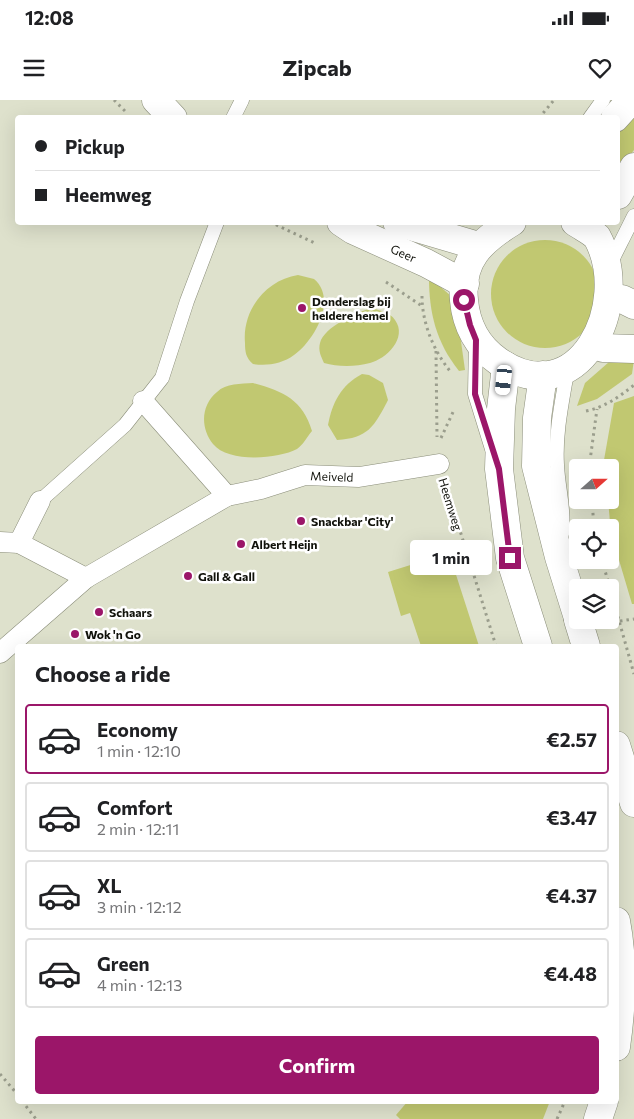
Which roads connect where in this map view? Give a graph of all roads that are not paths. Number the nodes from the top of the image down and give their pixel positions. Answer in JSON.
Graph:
{"nodes":[{"id":1,"x":156,"y":100,"type":"edge"},
{"id":2,"x":242,"y":100,"type":"edge"},
{"id":3,"x":603,"y":100,"type":"edge"},
{"id":4,"x":631,"y":100,"type":"edge"},
{"id":5,"x":170,"y":115,"type":"edge"},
{"id":6,"x":234,"y":115,"type":"edge"},
{"id":7,"x":592,"y":115,"type":"edge"},
{"id":8,"x":618,"y":115,"type":"edge"},
{"id":9,"x":634,"y":167,"type":"edge"},
{"id":10,"x":620,"y":192,"type":"edge"},
{"id":11,"x":634,"y":216,"type":"edge"},
{"id":12,"x":620,"y":223,"type":"edge"},
{"id":13,"x":216,"y":225,"type":"edge"},
{"id":14,"x":346,"y":225,"type":"edge"},
{"id":15,"x":407,"y":225,"type":"edge"},
{"id":16,"x":508,"y":225,"type":"edge"},
{"id":17,"x":616,"y":225,"type":"edge"},
{"id":18,"x":597,"y":235,"type":"edge"},
{"id":19,"x":478,"y":246,"type":"junction"},
{"id":20,"x":465,"y":284,"type":"junction"},
{"id":21,"x":628,"y":302,"type":"edge"},
{"id":22,"x":476,"y":340,"type":"junction"},
{"id":23,"x":603,"y":348,"type":"junction"},
{"id":24,"x":634,"y":349,"type":"edge"},
{"id":25,"x":506,"y":366,"type":"junction"},
{"id":26,"x":555,"y":374,"type":"junction"},
{"id":27,"x":144,"y":401,"type":"junction"},
{"id":28,"x":438,"y":456,"type":"road end"},
{"id":29,"x":499,"y":469,"type":"junction"},
{"id":30,"x":227,"y":496,"type":"junction"},
{"id":31,"x":40,"y":501,"type":"joint"},
{"id":32,"x":9,"y":542,"type":"edge"},
{"id":33,"x":86,"y":578,"type":"junction"},
{"id":34,"x":569,"y":590,"type":"edge"},
{"id":35,"x":581,"y":629,"type":"edge"},
{"id":36,"x":537,"y":644,"type":"edge"},
{"id":37,"x":585,"y":644,"type":"edge"},
{"id":38,"x":0,"y":653,"type":"edge"},
{"id":39,"x":619,"y":740,"type":"edge"},
{"id":40,"x":634,"y":750,"type":"edge"},
{"id":41,"x":619,"y":755,"type":"edge"},
{"id":42,"x":634,"y":803,"type":"edge"},
{"id":43,"x":619,"y":937,"type":"edge"},
{"id":44,"x":619,"y":1028,"type":"edge"},
{"id":45,"x":603,"y":1104,"type":"edge"},
{"id":46,"x":598,"y":1119,"type":"edge"}],
"edges":[{"from":1,"to":5,"type":"main road"},
{"from":2,"to":6,"type":"lane"},
{"from":3,"to":7,"type":"lane"},
{"from":4,"to":8,"type":"main road"},
{"from":9,"to":10,"type":"main road"},
{"from":11,"to":12,"type":"lane"},
{"from":13,"to":27,"type":"lane"},
{"from":14,"to":20,"type":"main road","name":"Geer"},
{"from":15,"to":19,"type":"main road","name":"Geer"},
{"from":16,"to":19,"type":"main road"},
{"from":17,"to":18,"type":"lane"},
{"from":18,"to":21,"type":"main road"},
{"from":19,"to":20,"type":"main road"},
{"from":20,"to":22,"type":"main road"},
{"from":21,"to":23,"type":"main road"},
{"from":22,"to":25,"type":"main road"},
{"from":22,"to":29,"type":"lane"},
{"from":23,"to":24,"type":"main road"},
{"from":23,"to":26,"type":"main road"},
{"from":25,"to":26,"type":"main road"},
{"from":25,"to":29,"type":"main road"},
{"from":26,"to":34,"type":"main road"},
{"from":27,"to":30,"type":"street"},
{"from":27,"to":31,"type":"lane"},
{"from":28,"to":30,"type":"street","name":"Meiveld"},
{"from":29,"to":36,"type":"main road"},
{"from":30,"to":33,"type":"street","name":"Meiveld"},
{"from":31,"to":32,"type":"street"},
{"from":32,"to":33,"type":"street"},
{"from":33,"to":38,"type":"street","name":"Meiveld"},
{"from":35,"to":37,"type":"main road"},
{"from":39,"to":40,"type":"lane"},
{"from":41,"to":42,"type":"main road"},
{"from":43,"to":44,"type":"main road"},
{"from":45,"to":46,"type":"main road"}]}
